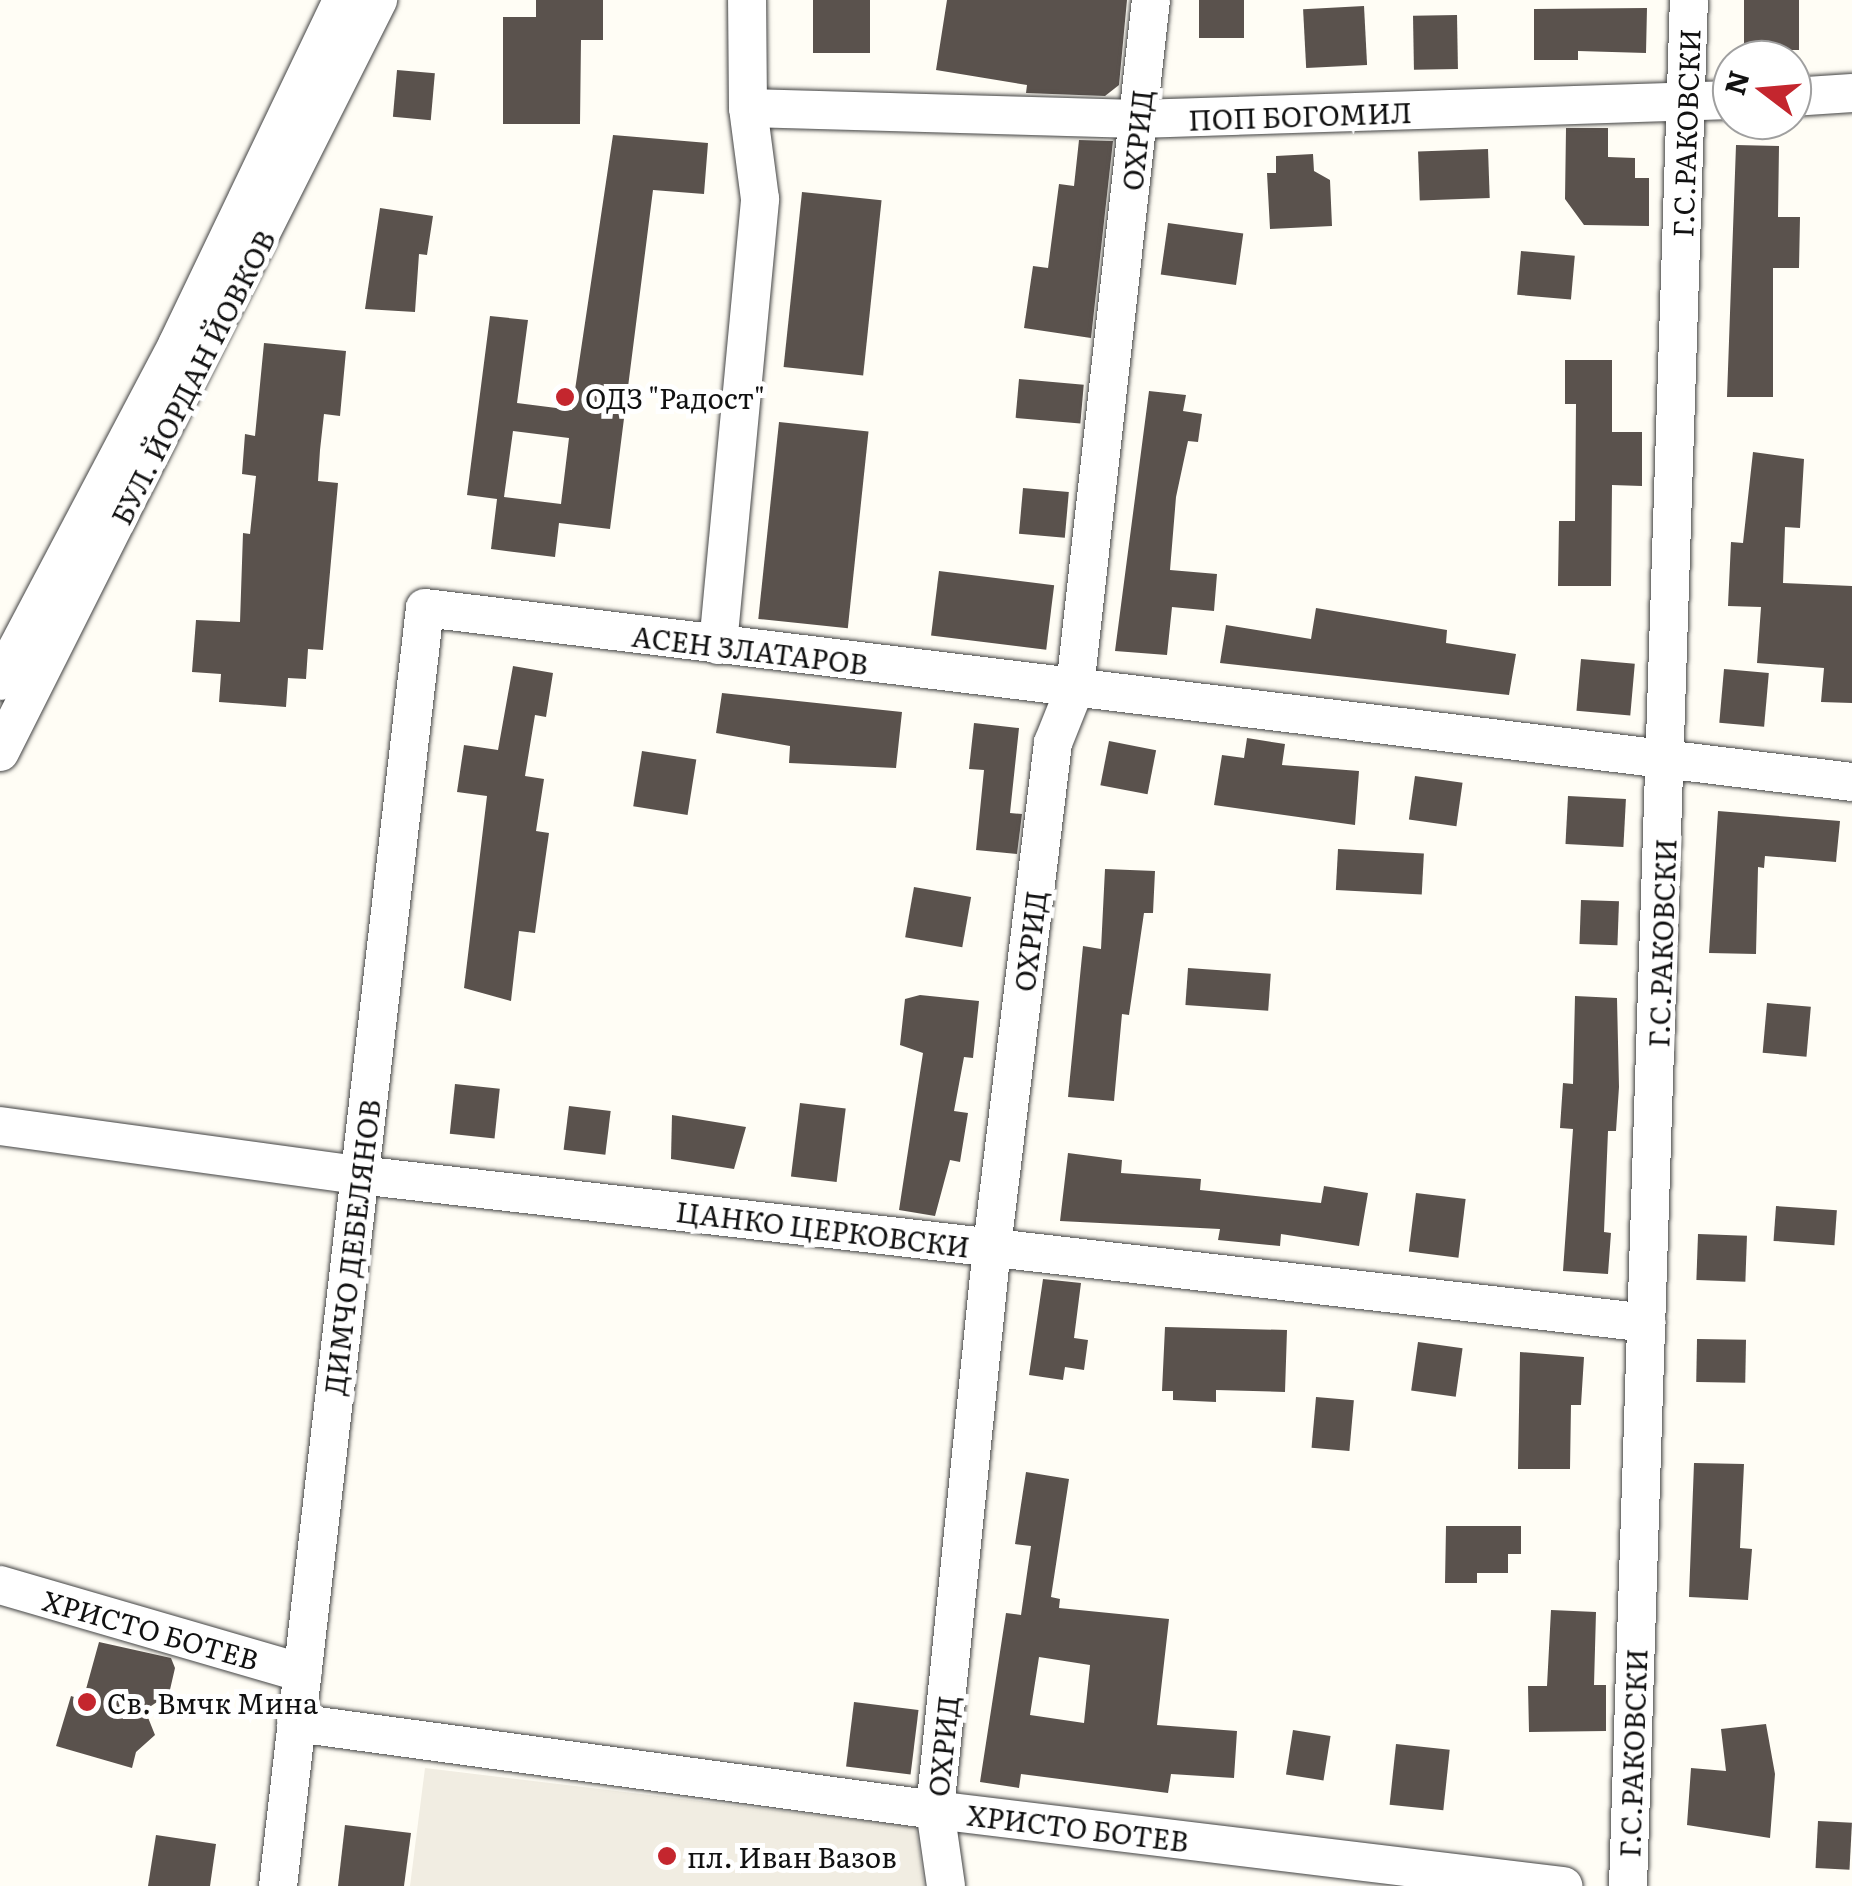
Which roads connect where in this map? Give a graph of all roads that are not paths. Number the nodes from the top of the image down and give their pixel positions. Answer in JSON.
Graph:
{"nodes":[{"id":1,"x":342,"y":0,"type":"edge"},
{"id":2,"x":378,"y":0,"type":"edge"},
{"id":3,"x":747,"y":0,"type":"edge"},
{"id":4,"x":1151,"y":0,"type":"edge"},
{"id":5,"x":1689,"y":0,"type":"edge"},
{"id":6,"x":1852,"y":93,"type":"edge"},
{"id":7,"x":1812,"y":96,"type":"edge"},
{"id":8,"x":1712,"y":101,"type":"edge"},
{"id":9,"x":1686,"y":103,"type":"junction"},
{"id":10,"x":748,"y":108,"type":"junction"},
{"id":11,"x":1138,"y":120,"type":"junction"},
{"id":12,"x":425,"y":608,"type":"joint"},
{"id":13,"x":718,"y":645,"type":"junction"},
{"id":14,"x":0,"y":681,"type":"edge"},
{"id":15,"x":1075,"y":688,"type":"junction"},
{"id":16,"x":0,"y":752,"type":"edge"},
{"id":17,"x":1668,"y":762,"type":"junction"},
{"id":18,"x":1852,"y":782,"type":"edge"},
{"id":19,"x":0,"y":1126,"type":"edge"},
{"id":20,"x":359,"y":1175,"type":"junction"},
{"id":21,"x":992,"y":1248,"type":"junction"},
{"id":22,"x":1646,"y":1323,"type":"junction"},
{"id":23,"x":0,"y":1586,"type":"edge"},
{"id":24,"x":302,"y":1673,"type":"junction"},
{"id":25,"x":296,"y":1722,"type":"junction"},
{"id":26,"x":935,"y":1810,"type":"junction"},
{"id":27,"x":278,"y":1886,"type":"edge"},
{"id":28,"x":946,"y":1886,"type":"edge"},
{"id":29,"x":1563,"y":1886,"type":"edge"},
{"id":30,"x":1628,"y":1886,"type":"edge"}],
"edges":[{"from":1,"to":14,"type":"street","name":"БУЛ. ЙОРДАН ЙОВКОВ"},
{"from":2,"to":16,"type":"street","name":"БУЛ. ЙОРДАН ЙОВКОВ"},
{"from":3,"to":10,"type":"street"},
{"from":4,"to":11,"type":"street","name":"ОХРИД"},
{"from":5,"to":9,"type":"street","name":"Г.С.РАКОВСКИ"},
{"from":6,"to":7,"type":"street"},
{"from":8,"to":9,"type":"street","name":"ПОП БОГОМИЛ"},
{"from":9,"to":11,"type":"street","name":"ПОП БОГОМИЛ"},
{"from":9,"to":17,"type":"street","name":"Г.С.РАКОВСКИ"},
{"from":10,"to":11,"type":"street","name":"ПОП БОГОМИЛ"},
{"from":10,"to":13,"type":"street"},
{"from":11,"to":15,"type":"street","name":"ОХРИД"},
{"from":12,"to":13,"type":"street","name":"АСЕН ЗЛАТАРОВ"},
{"from":12,"to":20,"type":"street","name":"ДИМЧО ДЕБЕЛЯНОВ"},
{"from":13,"to":15,"type":"street","name":"АСЕН ЗЛАТАРОВ"},
{"from":15,"to":17,"type":"street","name":"АСЕН ЗЛАТАРОВ"},
{"from":15,"to":21,"type":"street","name":"ОХРИД"},
{"from":17,"to":18,"type":"street"},
{"from":17,"to":22,"type":"street","name":"Г.С.РАКОВСКИ"},
{"from":19,"to":20,"type":"street","name":"ЦАНКО ЦЕРКОВСКИ"},
{"from":20,"to":21,"type":"street","name":"ЦАНКО ЦЕРКОВСКИ"},
{"from":20,"to":24,"type":"street","name":"ДИМЧО ДЕБЕЛЯНОВ"},
{"from":21,"to":22,"type":"street","name":"ЦАНКО ЦЕРКОВСКИ"},
{"from":21,"to":26,"type":"street","name":"ОХРИД"},
{"from":22,"to":30,"type":"street","name":"Г.С.РАКОВСКИ"},
{"from":23,"to":24,"type":"street","name":"ХРИСТО БОТЕВ"},
{"from":24,"to":25,"type":"street","name":"ДИМЧО ДЕБЕЛЯНОВ"},
{"from":25,"to":26,"type":"street","name":"ХРИСТО БОТЕВ"},
{"from":25,"to":27,"type":"street","name":"ДИМЧО ДЕБЕЛЯНОВ"},
{"from":26,"to":28,"type":"street","name":"ОХРИД"},
{"from":26,"to":29,"type":"street","name":"ХРИСТО БОТЕВ"}]}
